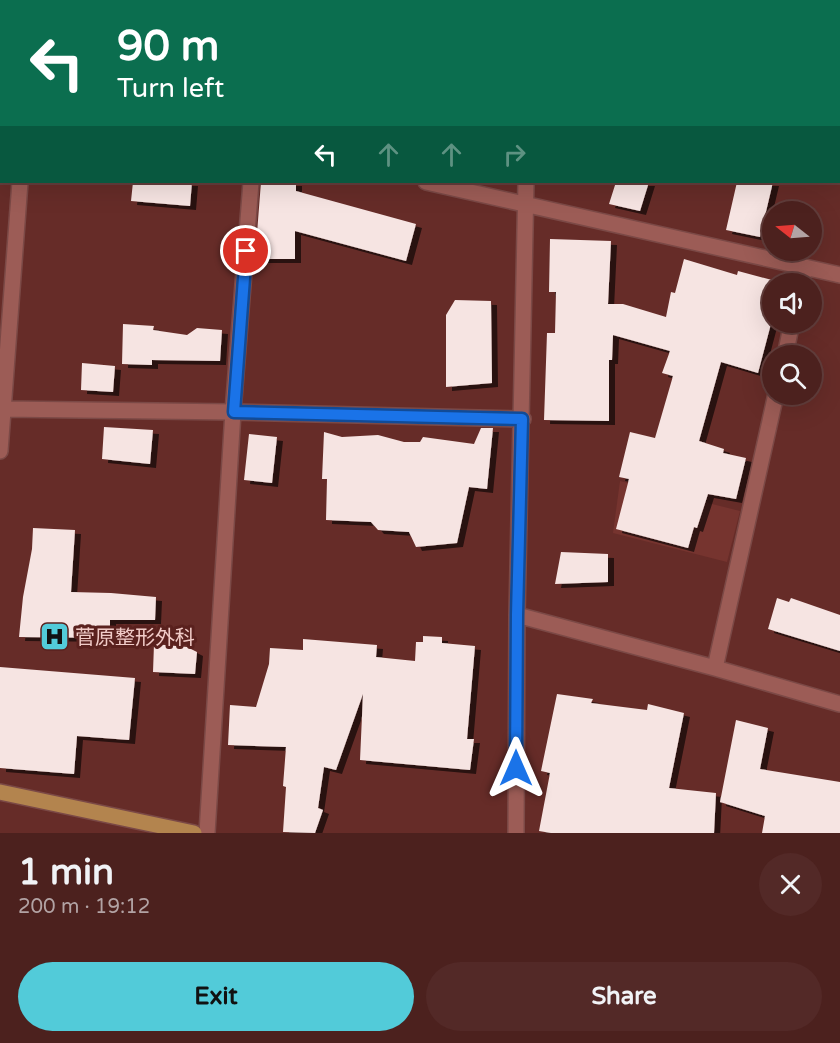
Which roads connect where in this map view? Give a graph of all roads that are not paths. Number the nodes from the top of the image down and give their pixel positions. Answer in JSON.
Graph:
{"nodes":[{"id":1,"x":20,"y":183,"type":"edge"},
{"id":2,"x":251,"y":183,"type":"edge"},
{"id":3,"x":430,"y":183,"type":"edge"},
{"id":4,"x":526,"y":183,"type":"edge"},
{"id":5,"x":526,"y":205,"type":"junction"},
{"id":6,"x":805,"y":267,"type":"junction"},
{"id":7,"x":804,"y":273,"type":"edge"},
{"id":8,"x":840,"y":275,"type":"edge"},
{"id":9,"x":774,"y":405,"type":"edge"},
{"id":10,"x":4,"y":409,"type":"junction"},
{"id":11,"x":234,"y":412,"type":"junction"},
{"id":12,"x":522,"y":419,"type":"junction"},
{"id":13,"x":0,"y":451,"type":"edge"},
{"id":14,"x":517,"y":615,"type":"junction"},
{"id":15,"x":715,"y":668,"type":"junction"},
{"id":16,"x":840,"y":704,"type":"edge"},
{"id":17,"x":0,"y":792,"type":"edge"},
{"id":18,"x":194,"y":833,"type":"edge"},
{"id":19,"x":207,"y":833,"type":"edge"},
{"id":20,"x":516,"y":833,"type":"edge"}],
"edges":[{"from":1,"to":10,"type":"street"},
{"from":2,"to":11,"type":"street"},
{"from":3,"to":5,"type":"street"},
{"from":4,"to":5,"type":"street"},
{"from":5,"to":6,"type":"street"},
{"from":5,"to":12,"type":"street"},
{"from":6,"to":7,"type":"street"},
{"from":6,"to":8,"type":"street"},
{"from":9,"to":15,"type":"street"},
{"from":10,"to":11,"type":"street"},
{"from":10,"to":13,"type":"street"},
{"from":11,"to":12,"type":"street"},
{"from":11,"to":19,"type":"street"},
{"from":12,"to":14,"type":"street"},
{"from":14,"to":15,"type":"street"},
{"from":14,"to":20,"type":"street"},
{"from":15,"to":16,"type":"street"},
{"from":17,"to":18,"type":"main road"}]}
